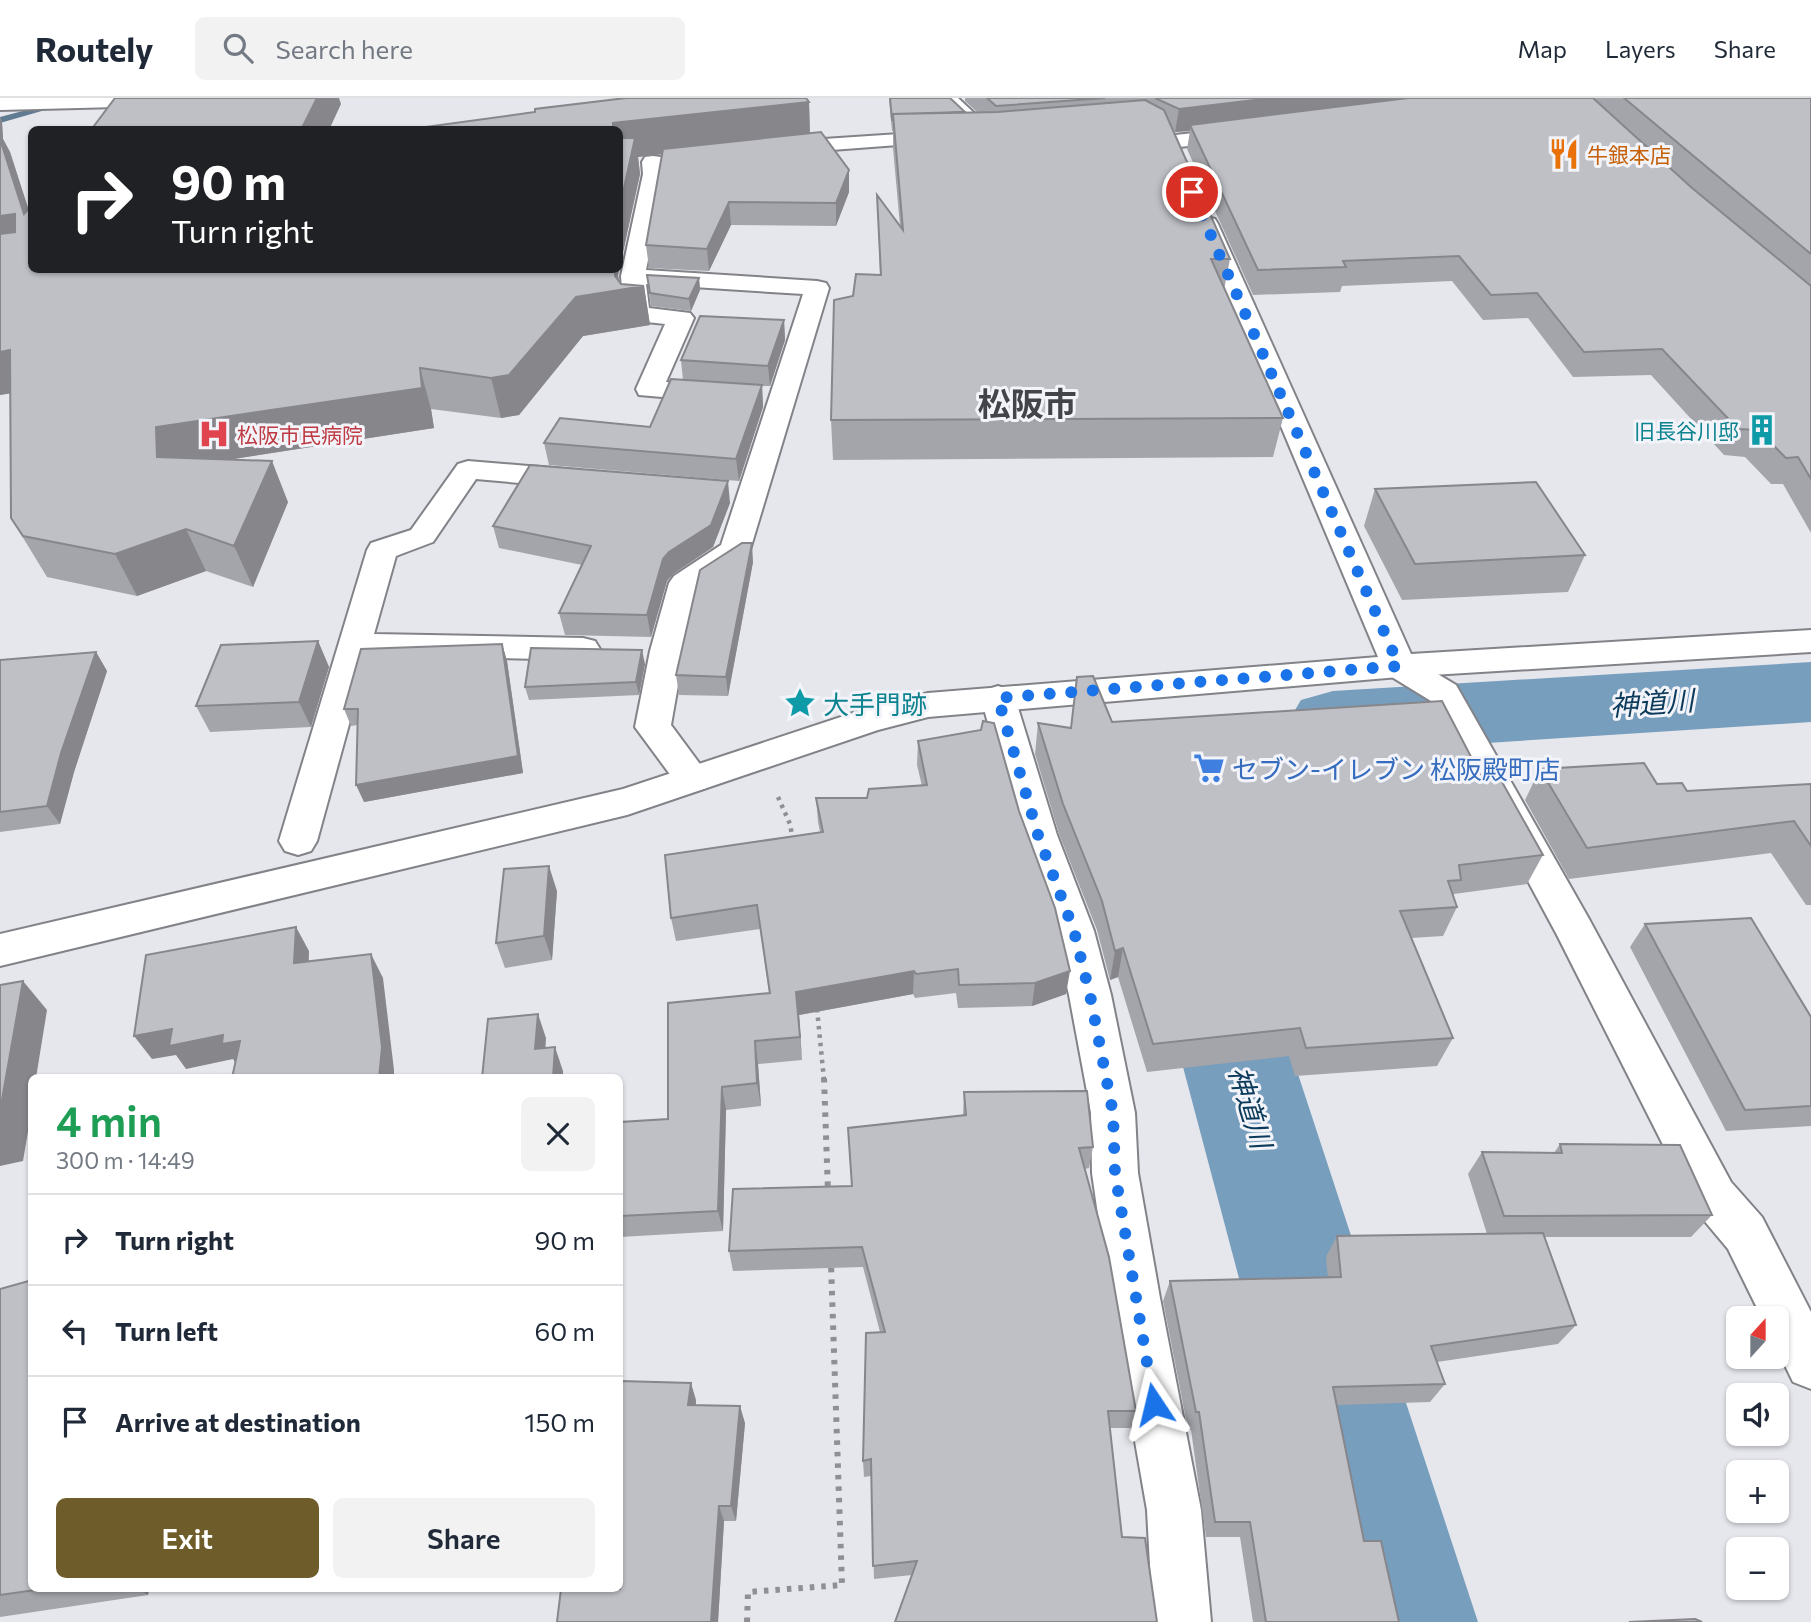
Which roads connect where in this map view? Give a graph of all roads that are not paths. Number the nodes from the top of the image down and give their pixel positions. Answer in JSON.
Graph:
{"nodes":[{"id":1,"x":236,"y":98,"type":"edge"},
{"id":2,"x":950,"y":98,"type":"edge"},
{"id":3,"x":0,"y":104,"type":"edge"},
{"id":4,"x":1104,"y":129,"type":"edge"},
{"id":5,"x":1257,"y":132,"type":"edge"},
{"id":6,"x":1010,"y":136,"type":"edge"},
{"id":7,"x":984,"y":137,"type":"junction"},
{"id":8,"x":1171,"y":142,"type":"junction"},
{"id":9,"x":758,"y":150,"type":"edge"},
{"id":10,"x":654,"y":162,"type":"edge"},
{"id":11,"x":1182,"y":167,"type":"edge"},
{"id":12,"x":1199,"y":206,"type":"edge"},
{"id":13,"x":633,"y":276,"type":"junction"},
{"id":14,"x":760,"y":397,"type":"junction"},
{"id":15,"x":604,"y":482,"type":"edge"},
{"id":16,"x":1811,"y":641,"type":"edge"},
{"id":17,"x":354,"y":644,"type":"junction"},
{"id":18,"x":640,"y":651,"type":"junction"},
{"id":19,"x":1399,"y":666,"type":"junction"},
{"id":20,"x":998,"y":698,"type":"junction"},
{"id":21,"x":693,"y":779,"type":"junction"},
{"id":22,"x":298,"y":841,"type":"dead end"},
{"id":23,"x":0,"y":950,"type":"edge"},
{"id":24,"x":1811,"y":1364,"type":"edge"},
{"id":25,"x":1182,"y":1622,"type":"edge"}],
"edges":[{"from":1,"to":3,"type":"street"},
{"from":2,"to":7,"type":"lane"},
{"from":4,"to":8,"type":"street"},
{"from":5,"to":8,"type":"street"},
{"from":6,"to":7,"type":"street"},
{"from":7,"to":9,"type":"street"},
{"from":8,"to":11,"type":"street"},
{"from":10,"to":13,"type":"street"},
{"from":12,"to":19,"type":"street"},
{"from":13,"to":14,"type":"street"},
{"from":13,"to":14,"type":"street"},
{"from":14,"to":18,"type":"street"},
{"from":15,"to":17,"type":"street"},
{"from":16,"to":19,"type":"street"},
{"from":17,"to":18,"type":"street"},
{"from":17,"to":22,"type":"street"},
{"from":18,"to":21,"type":"street"},
{"from":19,"to":20,"type":"street"},
{"from":19,"to":24,"type":"street"},
{"from":20,"to":21,"type":"street"},
{"from":20,"to":25,"type":"street"},
{"from":21,"to":23,"type":"street"}]}
